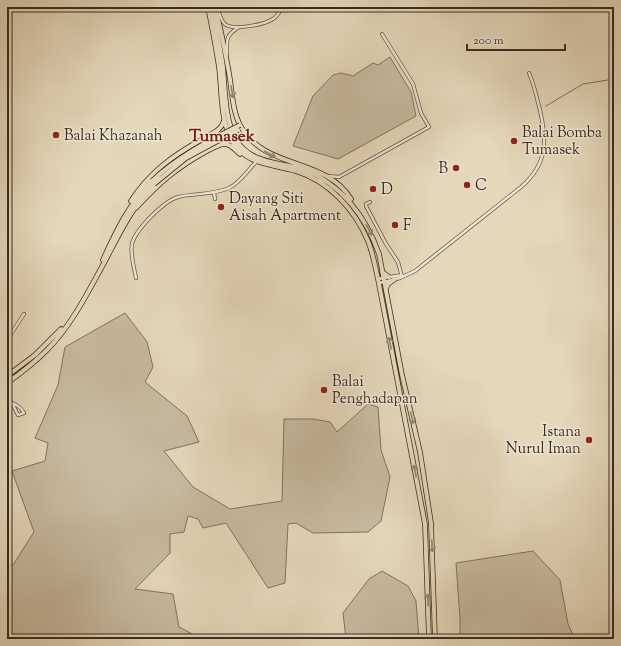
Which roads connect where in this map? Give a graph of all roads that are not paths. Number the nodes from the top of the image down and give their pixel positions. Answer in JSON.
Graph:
{"nodes":[{"id":1,"x":208,"y":7,"type":"edge"},
{"id":2,"x":212,"y":7,"type":"edge"},
{"id":3,"x":216,"y":7,"type":"edge"},
{"id":4,"x":282,"y":7,"type":"edge"},
{"id":5,"x":240,"y":27,"type":"junction"},
{"id":6,"x":382,"y":34,"type":"dead end"},
{"id":7,"x":227,"y":63,"type":"junction"},
{"id":8,"x":529,"y":73,"type":"dead end"},
{"id":9,"x":224,"y":118,"type":"junction"},
{"id":10,"x":241,"y":126,"type":"junction"},
{"id":11,"x":211,"y":134,"type":"junction"},
{"id":12,"x":215,"y":147,"type":"junction"},
{"id":13,"x":248,"y":157,"type":"junction"},
{"id":14,"x":256,"y":162,"type":"junction"},
{"id":15,"x":324,"y":175,"type":"junction"},
{"id":16,"x":339,"y":177,"type":"junction"},
{"id":17,"x":337,"y":184,"type":"junction"},
{"id":18,"x":214,"y":192,"type":"junction"},
{"id":19,"x":215,"y":199,"type":"dead end"},
{"id":20,"x":370,"y":202,"type":"dead end"},
{"id":21,"x":354,"y":207,"type":"junction"},
{"id":22,"x":125,"y":218,"type":"junction"},
{"id":23,"x":382,"y":272,"type":"junction"},
{"id":24,"x":402,"y":276,"type":"junction"},
{"id":25,"x":388,"y":277,"type":"junction"},
{"id":26,"x":136,"y":278,"type":"dead end"},
{"id":27,"x":395,"y":279,"type":"junction"},
{"id":28,"x":384,"y":280,"type":"junction"},
{"id":29,"x":378,"y":281,"type":"junction"},
{"id":30,"x":386,"y":290,"type":"junction"},
{"id":31,"x":24,"y":314,"type":"dead end"},
{"id":32,"x":7,"y":340,"type":"edge"},
{"id":33,"x":7,"y":376,"type":"edge"},
{"id":34,"x":7,"y":383,"type":"edge"},
{"id":35,"x":7,"y":403,"type":"edge"},
{"id":36,"x":12,"y":403,"type":"junction"},
{"id":37,"x":429,"y":639,"type":"edge"},
{"id":38,"x":435,"y":639,"type":"edge"}],
"edges":[{"from":1,"to":9,"type":"main road"},
{"from":2,"to":21,"type":"main road"},
{"from":3,"to":5,"type":"street"},
{"from":3,"to":7,"type":"main road"},
{"from":4,"to":5,"type":"street"},
{"from":5,"to":7,"type":"street"},
{"from":6,"to":16,"type":"street"},
{"from":7,"to":10,"type":"main road","one_way":true},
{"from":8,"to":24,"type":"street"},
{"from":9,"to":11,"type":"main road"},
{"from":9,"to":13,"type":"main road"},
{"from":10,"to":15,"type":"main road","one_way":true},
{"from":10,"to":22,"type":"main road","bridge":true},
{"from":11,"to":12,"type":"main road"},
{"from":11,"to":22,"type":"main road"},
{"from":12,"to":13,"type":"main road"},
{"from":12,"to":22,"type":"main road"},
{"from":13,"to":14,"type":"main road"},
{"from":14,"to":18,"type":"street"},
{"from":14,"to":29,"type":"main road"},
{"from":15,"to":16,"type":"street"},
{"from":15,"to":17,"type":"main road"},
{"from":16,"to":17,"type":"street"},
{"from":17,"to":21,"type":"main road"},
{"from":18,"to":19,"type":"street"},
{"from":18,"to":26,"type":"street"},
{"from":20,"to":24,"type":"street"},
{"from":21,"to":23,"type":"main road","one_way":true},
{"from":22,"to":33,"type":"main road"},
{"from":22,"to":34,"type":"main road"},
{"from":23,"to":25,"type":"main road"},
{"from":23,"to":28,"type":"main road"},
{"from":24,"to":25,"type":"street"},
{"from":24,"to":27,"type":"street"},
{"from":25,"to":28,"type":"street"},
{"from":27,"to":28,"type":"street"},
{"from":27,"to":30,"type":"main road"},
{"from":28,"to":29,"type":"street"},
{"from":28,"to":30,"type":"main road"},
{"from":37,"to":29,"type":"main road","one_way":true},
{"from":30,"to":38,"type":"main road","one_way":true},
{"from":31,"to":32,"type":"street"},
{"from":35,"to":36,"type":"street"},
{"from":36,"to":36,"type":"street"}]}
